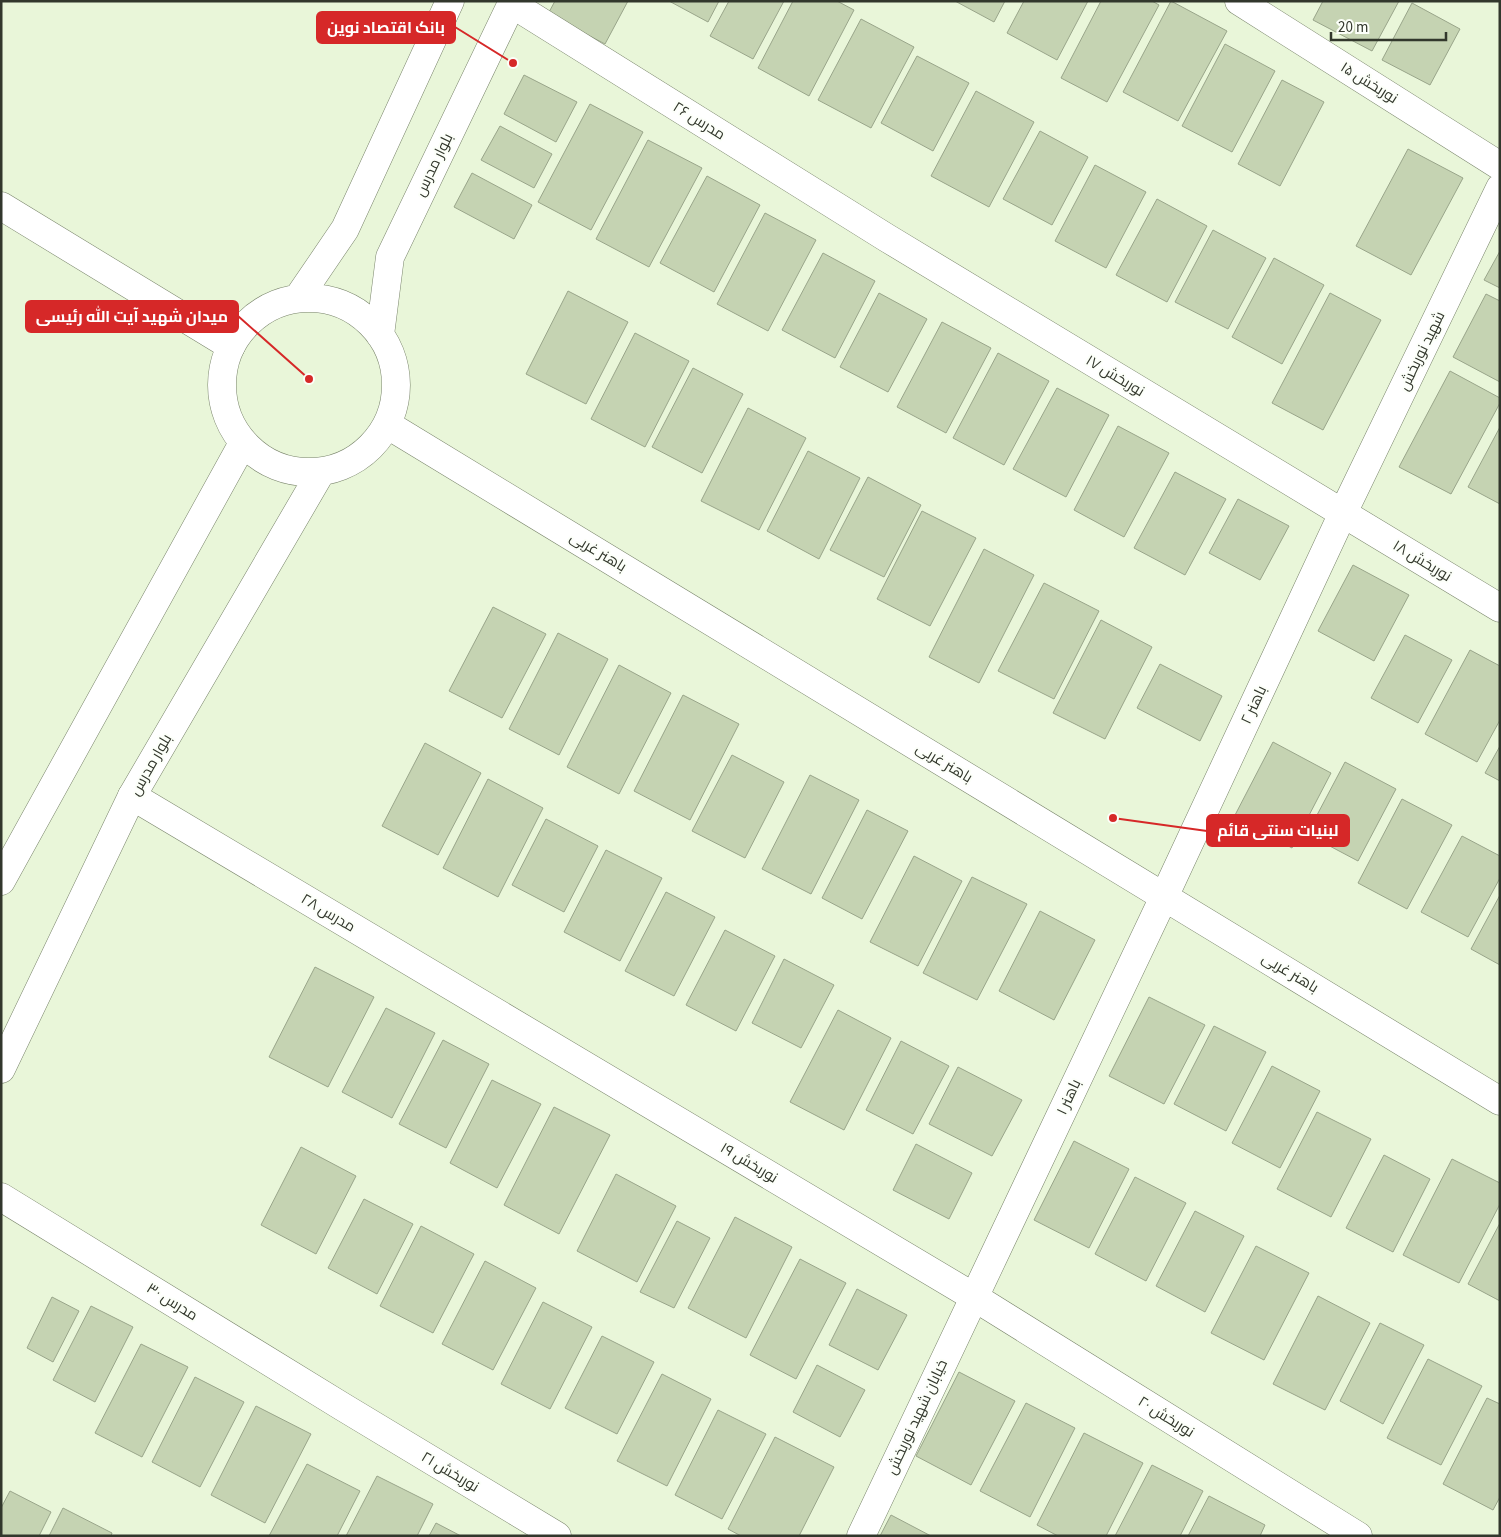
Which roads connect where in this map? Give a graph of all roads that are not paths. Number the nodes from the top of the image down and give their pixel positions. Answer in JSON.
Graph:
{"nodes":[{"id":1,"x":450,"y":1,"type":"edge"},
{"id":2,"x":1239,"y":1,"type":"edge"},
{"id":3,"x":512,"y":2,"type":"edge"},
{"id":4,"x":1500,"y":166,"type":"edge"},
{"id":5,"x":1500,"y":188,"type":"edge"},
{"id":6,"x":1,"y":206,"type":"edge"},
{"id":7,"x":886,"y":238,"type":"joint"},
{"id":8,"x":298,"y":298,"type":"junction"},
{"id":9,"x":380,"y":336,"type":"junction"},
{"id":10,"x":231,"y":346,"type":"junction"},
{"id":11,"x":388,"y":425,"type":"junction"},
{"id":12,"x":243,"y":443,"type":"junction"},
{"id":13,"x":320,"y":472,"type":"junction"},
{"id":14,"x":1343,"y":513,"type":"junction"},
{"id":15,"x":1500,"y":608,"type":"edge"},
{"id":16,"x":132,"y":796,"type":"junction"},
{"id":17,"x":1,"y":881,"type":"edge"},
{"id":18,"x":1164,"y":897,"type":"junction"},
{"id":19,"x":523,"y":1030,"type":"joint"},
{"id":20,"x":1,"y":1069,"type":"edge"},
{"id":21,"x":1500,"y":1101,"type":"edge"},
{"id":22,"x":1,"y":1197,"type":"edge"},
{"id":23,"x":974,"y":1297,"type":"junction"},
{"id":24,"x":342,"y":1407,"type":"joint"},
{"id":25,"x":557,"y":1536,"type":"edge"},
{"id":26,"x":861,"y":1536,"type":"edge"},
{"id":27,"x":1358,"y":1536,"type":"edge"}],
"edges":[{"from":1,"to":8,"type":"street"},
{"from":2,"to":4,"type":"street","name":"نوربخش ۱۵"},
{"from":3,"to":7,"type":"street","name":"مدرس ۲۶"},
{"from":3,"to":9,"type":"street","name":"بلوار مدرس"},
{"from":5,"to":14,"type":"street","name":"شهید نوربخش"},
{"from":6,"to":10,"type":"street"},
{"from":7,"to":14,"type":"street","name":"نوربخش ۱۷"},
{"from":8,"to":9,"type":"street"},
{"from":8,"to":10,"type":"street"},
{"from":9,"to":11,"type":"street"},
{"from":10,"to":12,"type":"street"},
{"from":11,"to":13,"type":"street"},
{"from":11,"to":18,"type":"street","name":"باهنر غربی"},
{"from":12,"to":13,"type":"street"},
{"from":12,"to":17,"type":"street"},
{"from":13,"to":16,"type":"street","name":"بلوار مدرس"},
{"from":14,"to":15,"type":"street","name":"نوربخش ۱۸"},
{"from":14,"to":18,"type":"street","name":"باهنر ۲"},
{"from":16,"to":19,"type":"street","name":"مدرس ۲۸"},
{"from":16,"to":20,"type":"street","name":"بلوار مدرس"},
{"from":18,"to":21,"type":"street","name":"باهنر غربی"},
{"from":18,"to":23,"type":"street","name":"باهنر ۱"},
{"from":19,"to":23,"type":"street","name":"نوربخش ۱۹"},
{"from":22,"to":24,"type":"street","name":"مدرس ۳۰"},
{"from":23,"to":26,"type":"street","name":"خیابان شهید نوربخش"},
{"from":23,"to":27,"type":"street","name":"نوربخش ۲۰"},
{"from":24,"to":25,"type":"street","name":"نوربخش ۲۱"}]}
